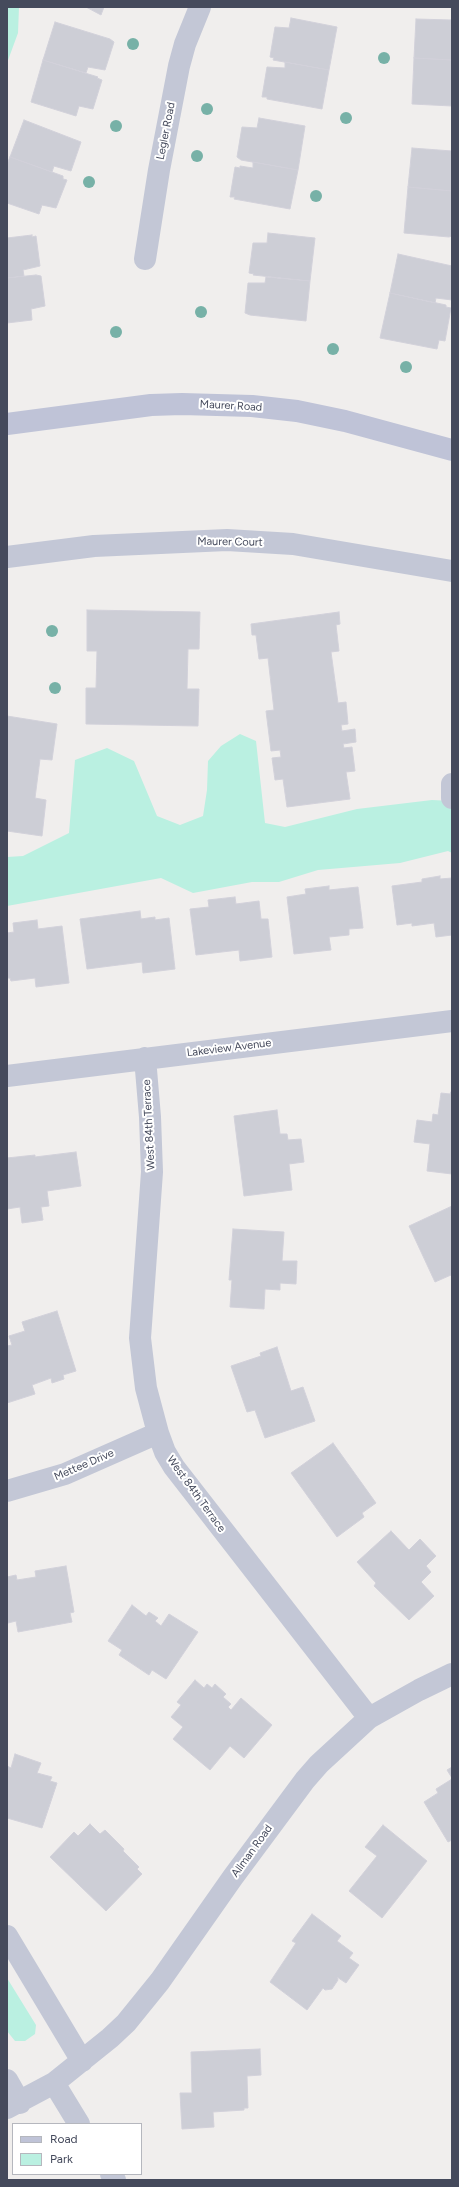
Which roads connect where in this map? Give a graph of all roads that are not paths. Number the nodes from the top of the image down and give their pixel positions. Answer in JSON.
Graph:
{"nodes":[{"id":1,"x":200,"y":7,"type":"edge"},
{"id":2,"x":145,"y":259,"type":"dead end"},
{"id":3,"x":7,"y":424,"type":"edge"},
{"id":4,"x":452,"y":450,"type":"edge"},
{"id":5,"x":7,"y":557,"type":"edge"},
{"id":6,"x":452,"y":571,"type":"edge"},
{"id":7,"x":452,"y":784,"type":"edge"},
{"id":8,"x":452,"y":798,"type":"edge"},
{"id":9,"x":452,"y":1021,"type":"edge"},
{"id":10,"x":144,"y":1058,"type":"junction"},
{"id":11,"x":7,"y":1076,"type":"edge"},
{"id":12,"x":158,"y":1433,"type":"junction"},
{"id":13,"x":7,"y":1491,"type":"edge"},
{"id":14,"x":452,"y":1674,"type":"edge"},
{"id":15,"x":369,"y":1718,"type":"junction"},
{"id":16,"x":7,"y":1936,"type":"edge"},
{"id":17,"x":82,"y":2061,"type":"junction"},
{"id":18,"x":7,"y":2080,"type":"edge"},
{"id":19,"x":54,"y":2083,"type":"junction"},
{"id":20,"x":13,"y":2105,"type":"edge"},
{"id":21,"x":78,"y":2123,"type":"edge"}],
"edges":[{"from":1,"to":2,"type":"street","name":"Legler Road"},
{"from":3,"to":4,"type":"street","name":"Maurer Road"},
{"from":5,"to":6,"type":"street","name":"Maurer Court"},
{"from":7,"to":8,"type":"street"},
{"from":9,"to":10,"type":"street","name":"Lakeview Avenue"},
{"from":10,"to":11,"type":"street","name":"Lakeview Avenue"},
{"from":10,"to":12,"type":"street","name":"West 84th Terrace"},
{"from":12,"to":13,"type":"street","name":"Mettee Drive"},
{"from":12,"to":15,"type":"street","name":"West 84th Terrace"},
{"from":14,"to":15,"type":"street","name":"Allman Road"},
{"from":15,"to":17,"type":"street","name":"Allman Road"},
{"from":16,"to":17,"type":"street"},
{"from":17,"to":19,"type":"street","name":"Allman Road"},
{"from":18,"to":20,"type":"street","name":"Allman Road"},
{"from":19,"to":20,"type":"street","name":"Allman Road"},
{"from":19,"to":21,"type":"street"}]}
